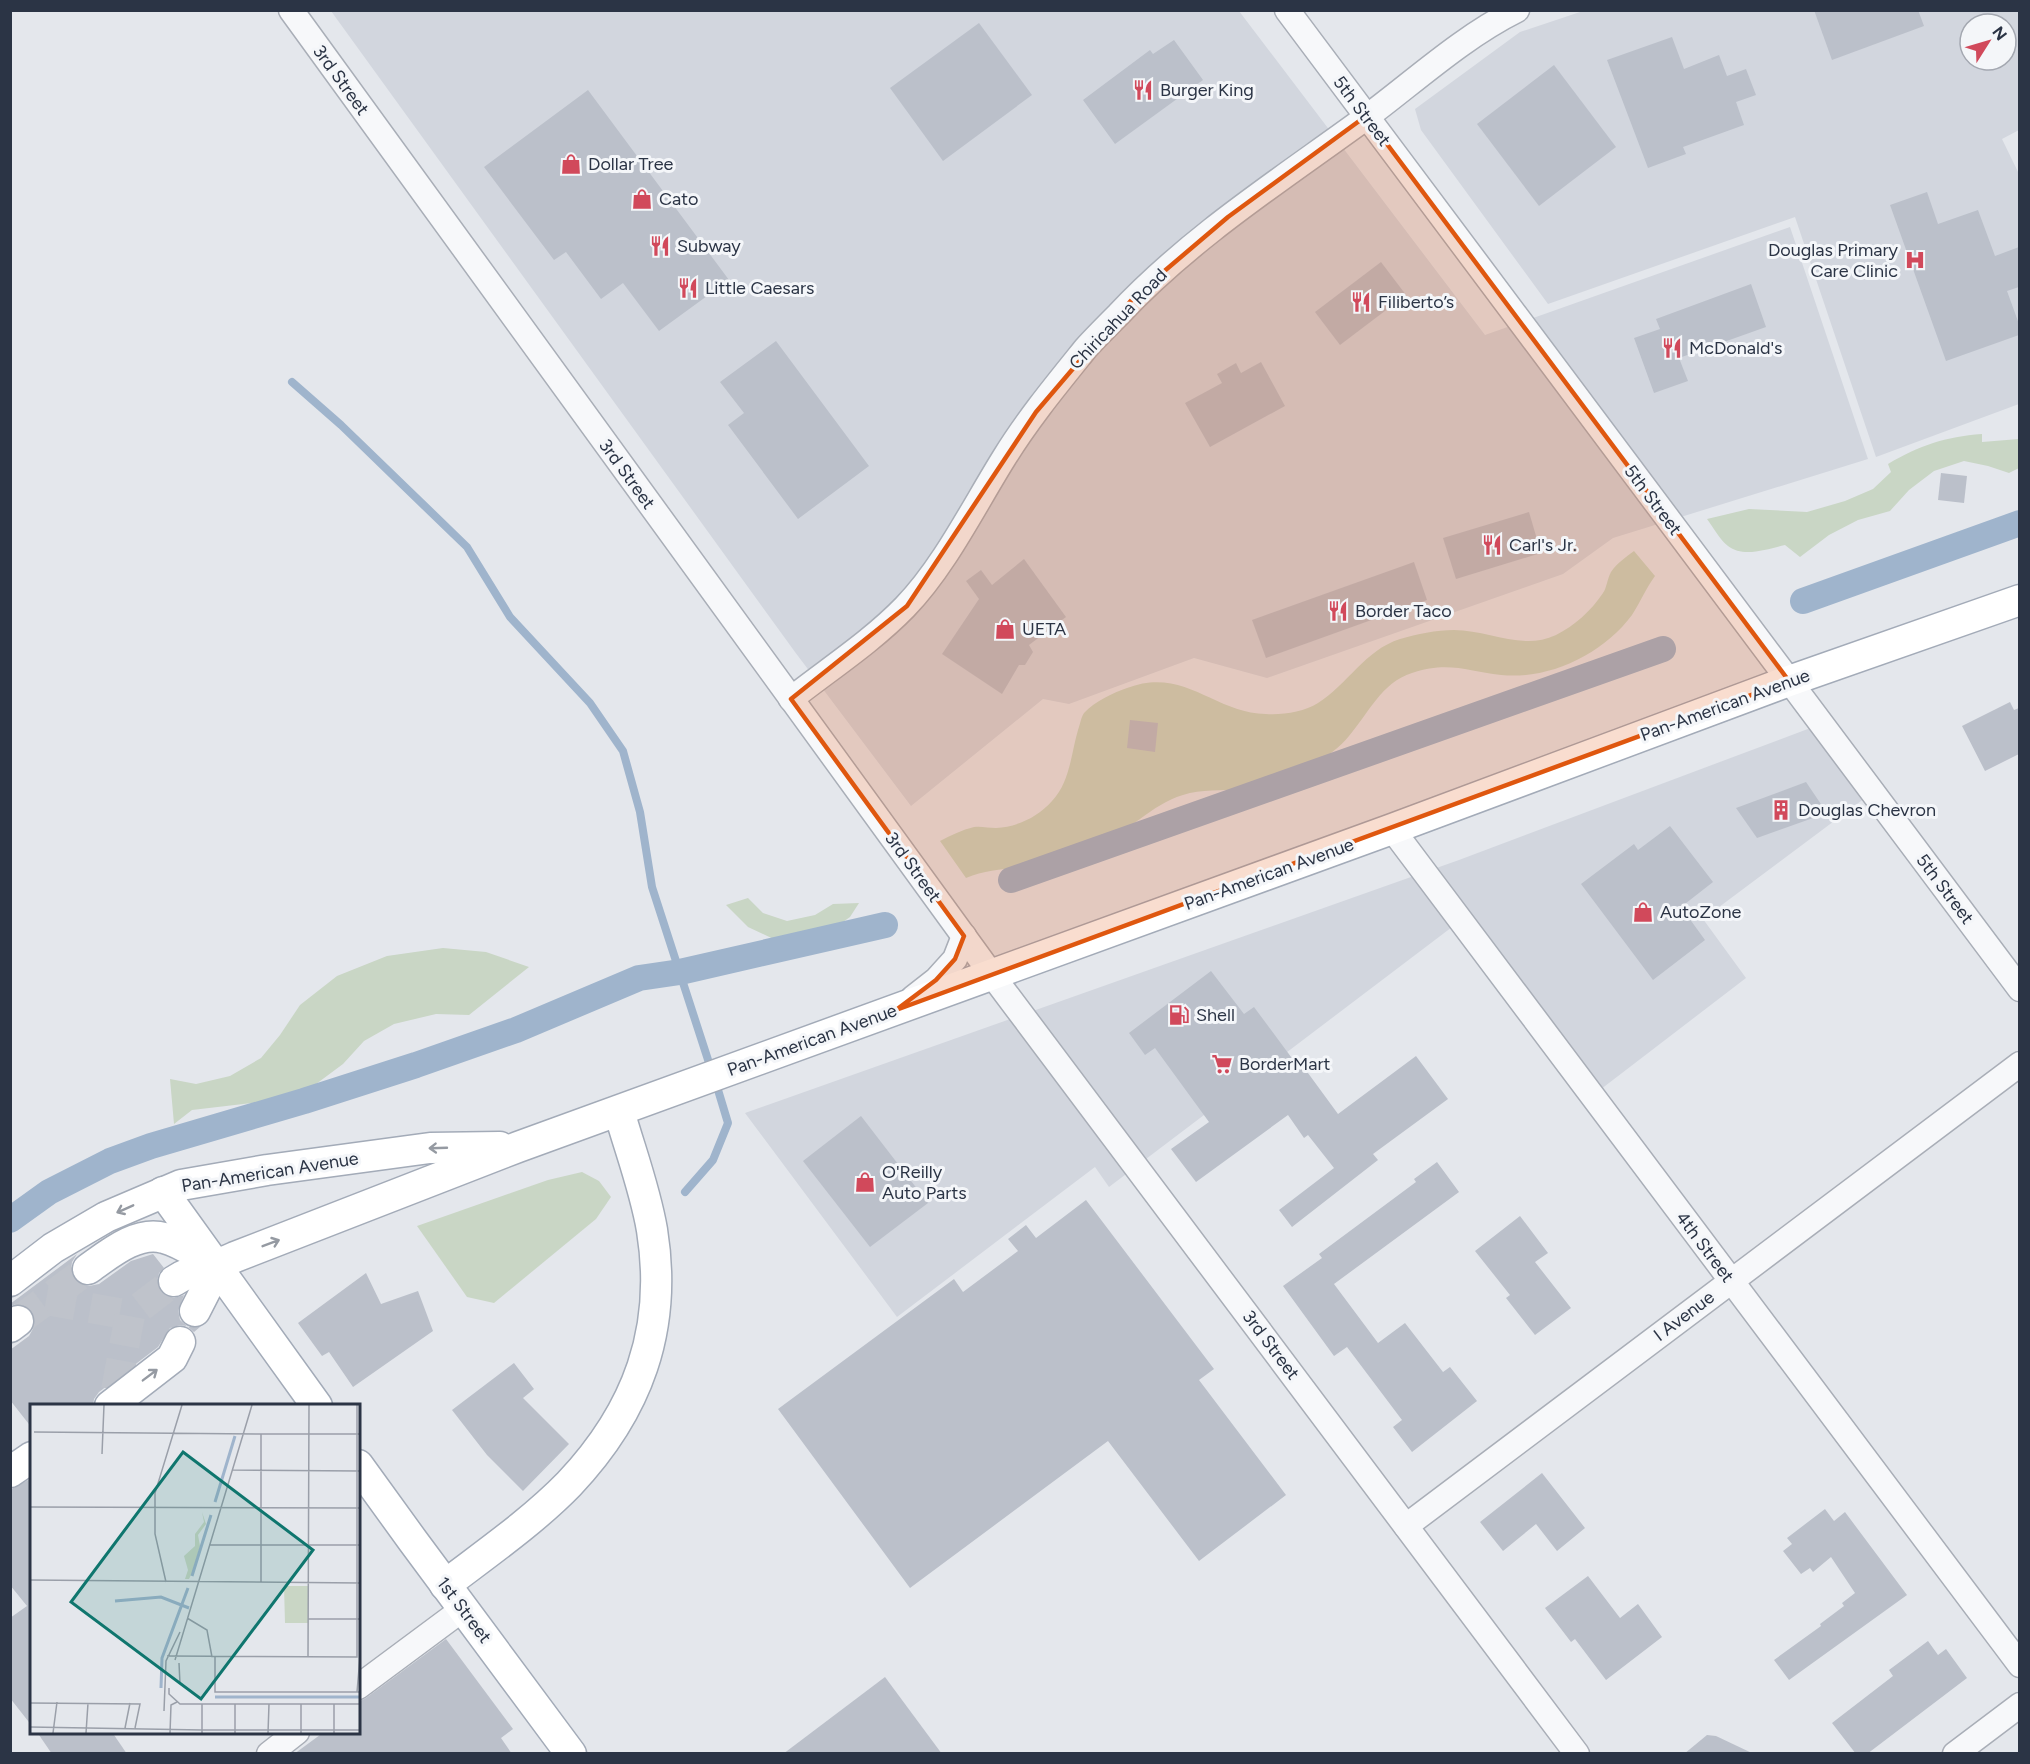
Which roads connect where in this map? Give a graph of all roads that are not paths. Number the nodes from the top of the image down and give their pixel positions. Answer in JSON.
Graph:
{"nodes":[{"id":1,"x":291,"y":10,"type":"edge"},
{"id":2,"x":1287,"y":10,"type":"edge"},
{"id":3,"x":1517,"y":10,"type":"edge"},
{"id":4,"x":1366,"y":116,"type":"junction"},
{"id":5,"x":2019,"y":600,"type":"edge"},
{"id":6,"x":1789,"y":681,"type":"junction"},
{"id":7,"x":790,"y":699,"type":"junction"},
{"id":8,"x":1392,"y":829,"type":"junction"},
{"id":9,"x":964,"y":936,"type":"junction"},
{"id":10,"x":992,"y":975,"type":"junction"},
{"id":11,"x":2019,"y":989,"type":"edge"},
{"id":12,"x":896,"y":1010,"type":"junction"},
{"id":13,"x":2019,"y":1064,"type":"edge"},
{"id":14,"x":618,"y":1111,"type":"junction"},
{"id":15,"x":518,"y":1147,"type":"junction"},
{"id":16,"x":163,"y":1192,"type":"junction"},
{"id":17,"x":218,"y":1266,"type":"junction"},
{"id":18,"x":88,"y":1269,"type":"tunnel mouth"},
{"id":19,"x":10,"y":1281,"type":"edge"},
{"id":20,"x":174,"y":1281,"type":"tunnel mouth"},
{"id":21,"x":1731,"y":1281,"type":"junction"},
{"id":22,"x":195,"y":1311,"type":"dead end"},
{"id":23,"x":180,"y":1342,"type":"dead end"},
{"id":24,"x":113,"y":1399,"type":"edge"},
{"id":25,"x":316,"y":1404,"type":"edge"},
{"id":26,"x":360,"y":1468,"type":"edge"},
{"id":27,"x":1406,"y":1526,"type":"junction"},
{"id":28,"x":445,"y":1585,"type":"junction"},
{"id":29,"x":463,"y":1608,"type":"junction"},
{"id":30,"x":2019,"y":1665,"type":"edge"},
{"id":31,"x":360,"y":1685,"type":"edge"},
{"id":32,"x":2019,"y":1705,"type":"edge"},
{"id":33,"x":294,"y":1734,"type":"edge"},
{"id":34,"x":269,"y":1754,"type":"edge"},
{"id":35,"x":572,"y":1754,"type":"edge"},
{"id":36,"x":1577,"y":1754,"type":"edge"},
{"id":37,"x":1955,"y":1754,"type":"edge"}],
"edges":[{"from":1,"to":7,"type":"street","name":"3rd Street"},
{"from":2,"to":4,"type":"street","name":"5th Street"},
{"from":3,"to":4,"type":"street","name":"Chiricahua Road"},
{"from":4,"to":6,"type":"street","name":"5th Street"},
{"from":4,"to":7,"type":"street","name":"Chiricahua Road"},
{"from":5,"to":6,"type":"main road","name":"Pan-American Avenue"},
{"from":6,"to":8,"type":"main road","name":"Pan-American Avenue"},
{"from":6,"to":11,"type":"street","name":"5th Street"},
{"from":7,"to":9,"type":"street","name":"3rd Street"},
{"from":8,"to":10,"type":"main road","name":"Pan-American Avenue"},
{"from":8,"to":21,"type":"street","name":"4th Street"},
{"from":9,"to":10,"type":"street","name":"3rd Street"},
{"from":9,"to":12,"type":"street"},
{"from":10,"to":12,"type":"main road","name":"Pan-American Avenue"},
{"from":10,"to":27,"type":"street","name":"3rd Street"},
{"from":12,"to":14,"type":"main road","name":"Pan-American Avenue"},
{"from":13,"to":21,"type":"street","name":"I Avenue"},
{"from":14,"to":15,"type":"main road","name":"Pan-American Avenue"},
{"from":14,"to":28,"type":"main road"},
{"from":15,"to":16,"type":"main road","name":"Pan-American Avenue","one_way":true},
{"from":17,"to":15,"type":"main road","name":"Pan-American Avenue","one_way":true},
{"from":16,"to":17,"type":"main road"},
{"from":16,"to":19,"type":"main road","name":"Pan-American Avenue","one_way":true},
{"from":17,"to":18,"type":"main road"},
{"from":17,"to":20,"type":"main road","name":"Pan-American Avenue"},
{"from":17,"to":22,"type":"main road"},
{"from":17,"to":25,"type":"main road"},
{"from":21,"to":27,"type":"street","name":"I Avenue"},
{"from":21,"to":30,"type":"street","name":"4th Street"},
{"from":24,"to":23,"type":"main road","one_way":true},
{"from":26,"to":28,"type":"main road","name":"1st Street"},
{"from":27,"to":36,"type":"street","name":"3rd Street"},
{"from":28,"to":29,"type":"main road","name":"1st Street"},
{"from":29,"to":31,"type":"street"},
{"from":29,"to":35,"type":"main road","name":"1st Street"},
{"from":32,"to":37,"type":"street"},
{"from":33,"to":34,"type":"street"}]}
